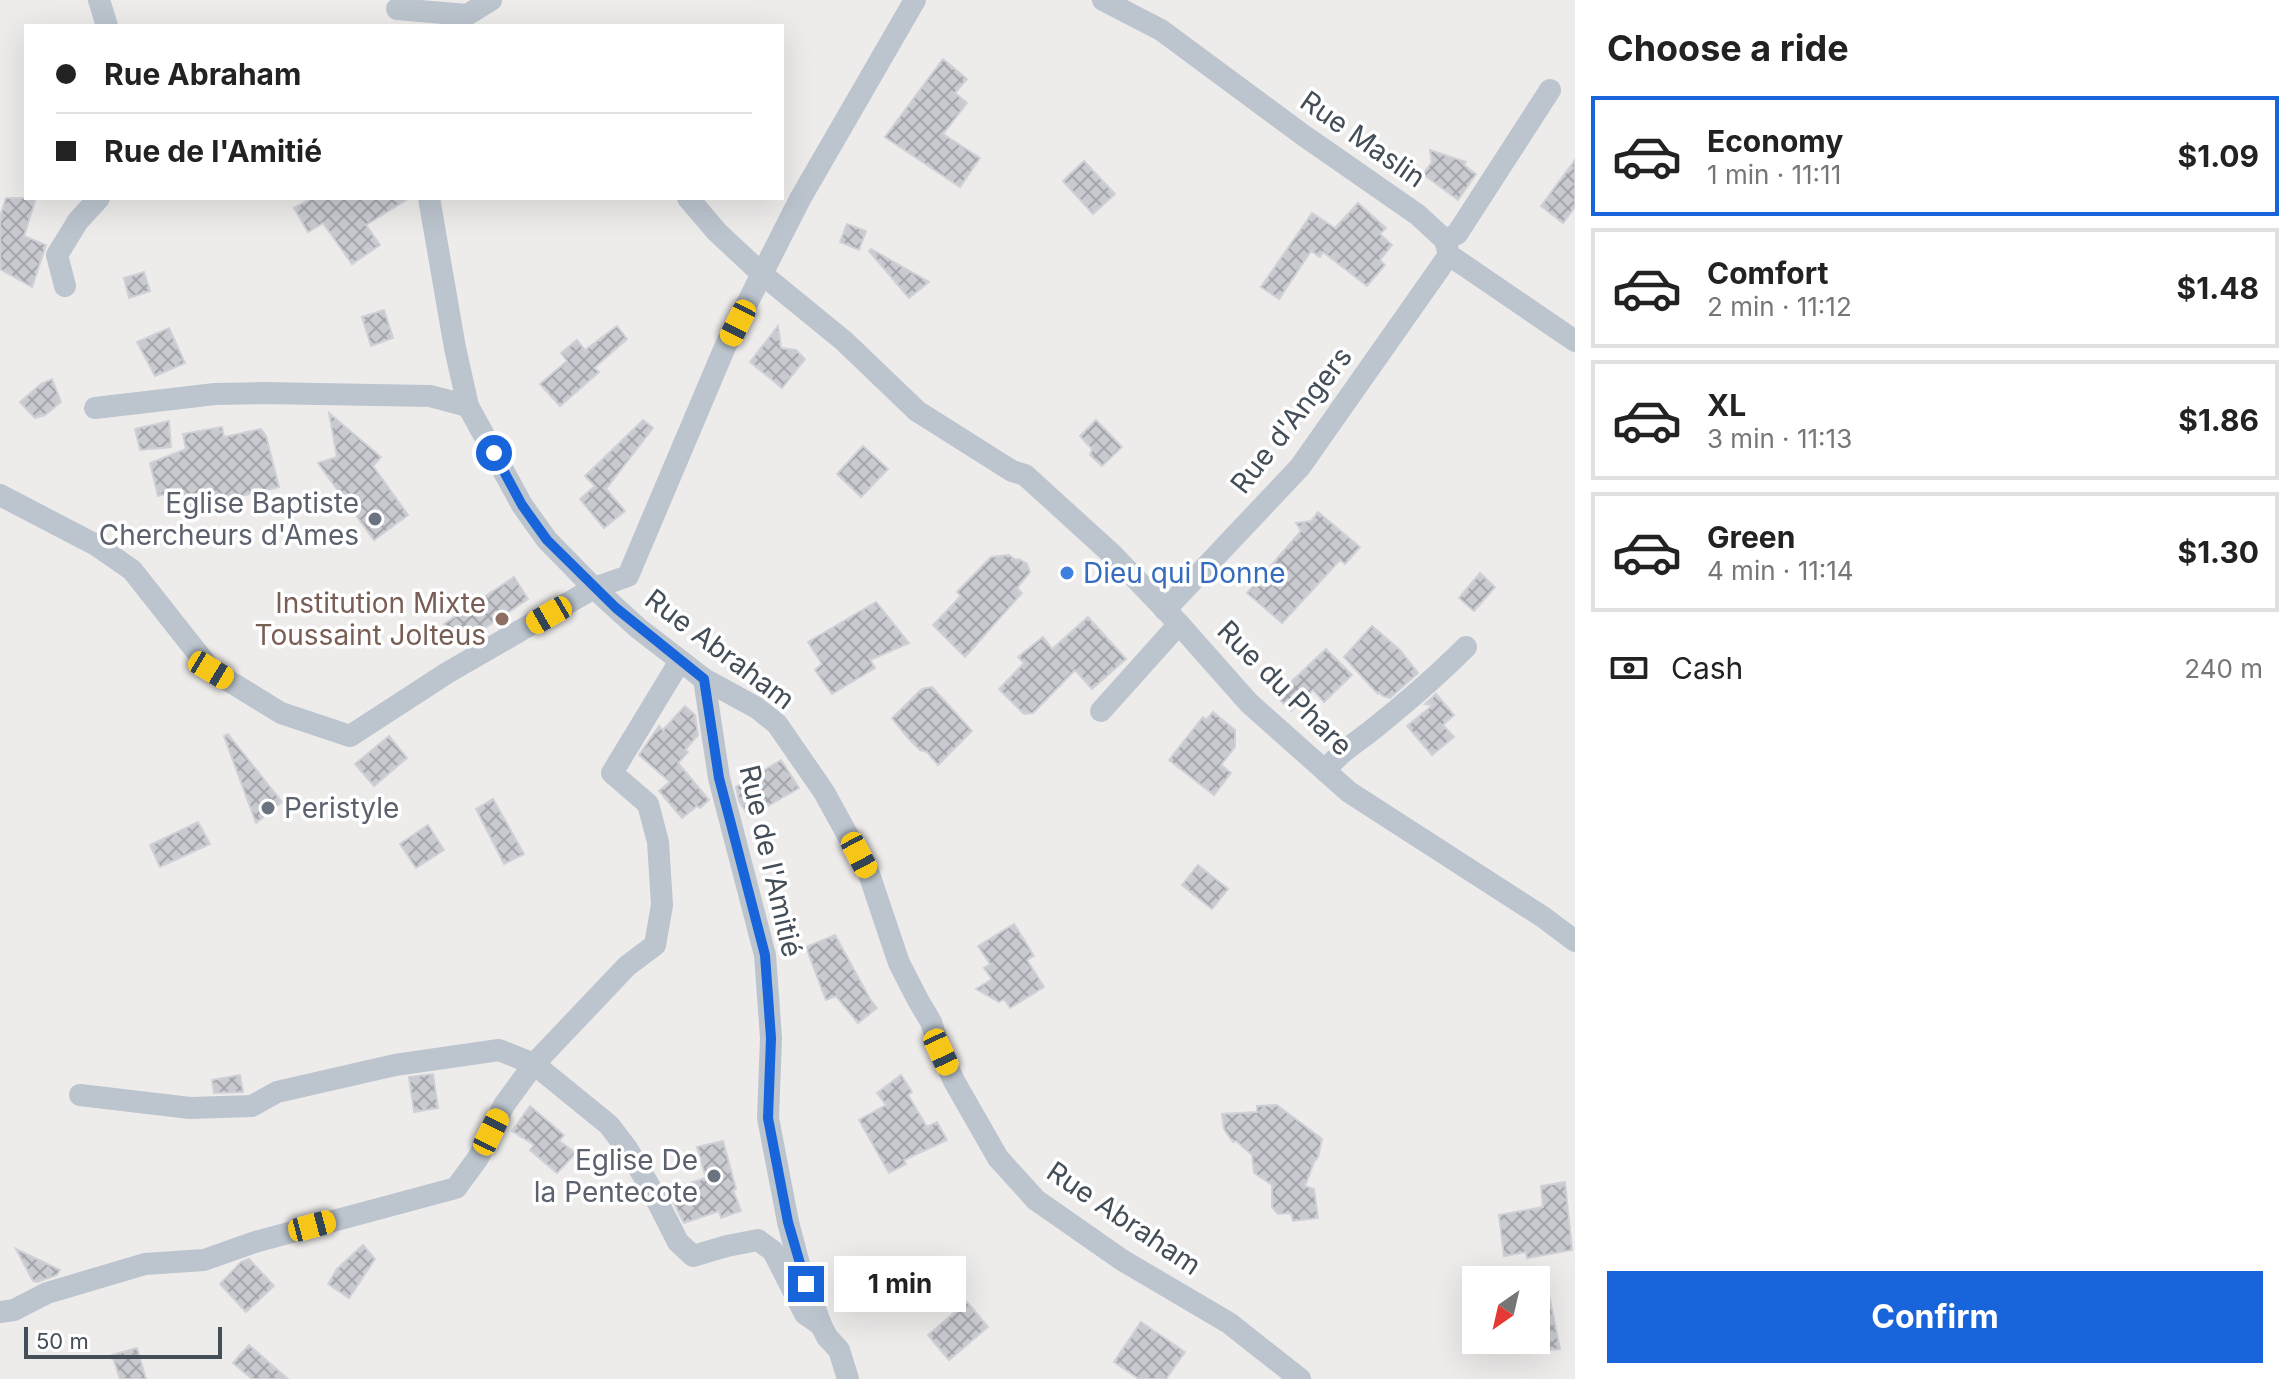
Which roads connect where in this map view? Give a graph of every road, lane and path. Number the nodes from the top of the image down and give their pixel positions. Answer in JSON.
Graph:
{"nodes":[{"id":1,"x":99,"y":0,"type":"edge"},
{"id":2,"x":491,"y":0,"type":"edge"},
{"id":3,"x":915,"y":0,"type":"edge"},
{"id":4,"x":1103,"y":0,"type":"edge"},
{"id":5,"x":396,"y":12,"type":"edge"},
{"id":6,"x":467,"y":15,"type":"junction"},
{"id":7,"x":106,"y":24,"type":"edge"},
{"id":8,"x":484,"y":24,"type":"edge"},
{"id":9,"x":1550,"y":90,"type":"dead end"},
{"id":10,"x":97,"y":200,"type":"edge"},
{"id":11,"x":429,"y":200,"type":"edge"},
{"id":12,"x":690,"y":200,"type":"edge"},
{"id":13,"x":1447,"y":248,"type":"junction"},
{"id":14,"x":762,"y":274,"type":"junction"},
{"id":15,"x":65,"y":286,"type":"dead end"},
{"id":16,"x":1575,"y":341,"type":"edge"},
{"id":17,"x":468,"y":406,"type":"junction"},
{"id":18,"x":95,"y":408,"type":"dead end"},
{"id":19,"x":0,"y":495,"type":"edge"},
{"id":20,"x":594,"y":588,"type":"junction"},
{"id":21,"x":1172,"y":617,"type":"junction"},
{"id":22,"x":1466,"y":647,"type":"dead end"},
{"id":23,"x":680,"y":661,"type":"junction"},
{"id":24,"x":704,"y":679,"type":"junction"},
{"id":25,"x":1101,"y":711,"type":"dead end"},
{"id":26,"x":1325,"y":771,"type":"junction"},
{"id":27,"x":1575,"y":941,"type":"edge"},
{"id":28,"x":534,"y":1064,"type":"junction"},
{"id":29,"x":80,"y":1095,"type":"dead end"},
{"id":30,"x":0,"y":1312,"type":"edge"},
{"id":31,"x":821,"y":1325,"type":"junction"},
{"id":32,"x":848,"y":1379,"type":"edge"},
{"id":33,"x":1300,"y":1379,"type":"edge"}],
"edges":[{"from":1,"to":7,"type":"street"},
{"from":2,"to":6,"type":"street"},
{"from":3,"to":14,"type":"street"},
{"from":4,"to":13,"type":"street","name":"Rue Maslin"},
{"from":5,"to":6,"type":"street"},
{"from":6,"to":8,"type":"street"},
{"from":9,"to":13,"type":"street","name":"Rue d'Angers"},
{"from":10,"to":15,"type":"street"},
{"from":11,"to":17,"type":"street","name":"Rue Abraham"},
{"from":12,"to":14,"type":"street","name":"Rue du Phare"},
{"from":13,"to":16,"type":"street","name":"Rue Maslin"},
{"from":13,"to":21,"type":"street","name":"Rue d'Angers"},
{"from":14,"to":20,"type":"street"},
{"from":14,"to":21,"type":"street","name":"Rue du Phare"},
{"from":17,"to":18,"type":"street"},
{"from":17,"to":20,"type":"street","name":"Rue Abraham"},
{"from":19,"to":20,"type":"street"},
{"from":20,"to":23,"type":"street","name":"Rue Abraham"},
{"from":21,"to":25,"type":"street","name":"Rue d'Angers"},
{"from":21,"to":26,"type":"street","name":"Rue du Phare"},
{"from":22,"to":26,"type":"street"},
{"from":23,"to":24,"type":"street","name":"Rue Abraham"},
{"from":23,"to":28,"type":"street"},
{"from":24,"to":31,"type":"street","name":"Rue de l'Amitié"},
{"from":24,"to":33,"type":"street","name":"Rue Abraham"},
{"from":26,"to":27,"type":"street","name":"Rue du Phare"},
{"from":28,"to":29,"type":"street"},
{"from":28,"to":30,"type":"street"},
{"from":28,"to":31,"type":"street"},
{"from":31,"to":32,"type":"street","name":"Rue de l'Amitié"}]}
